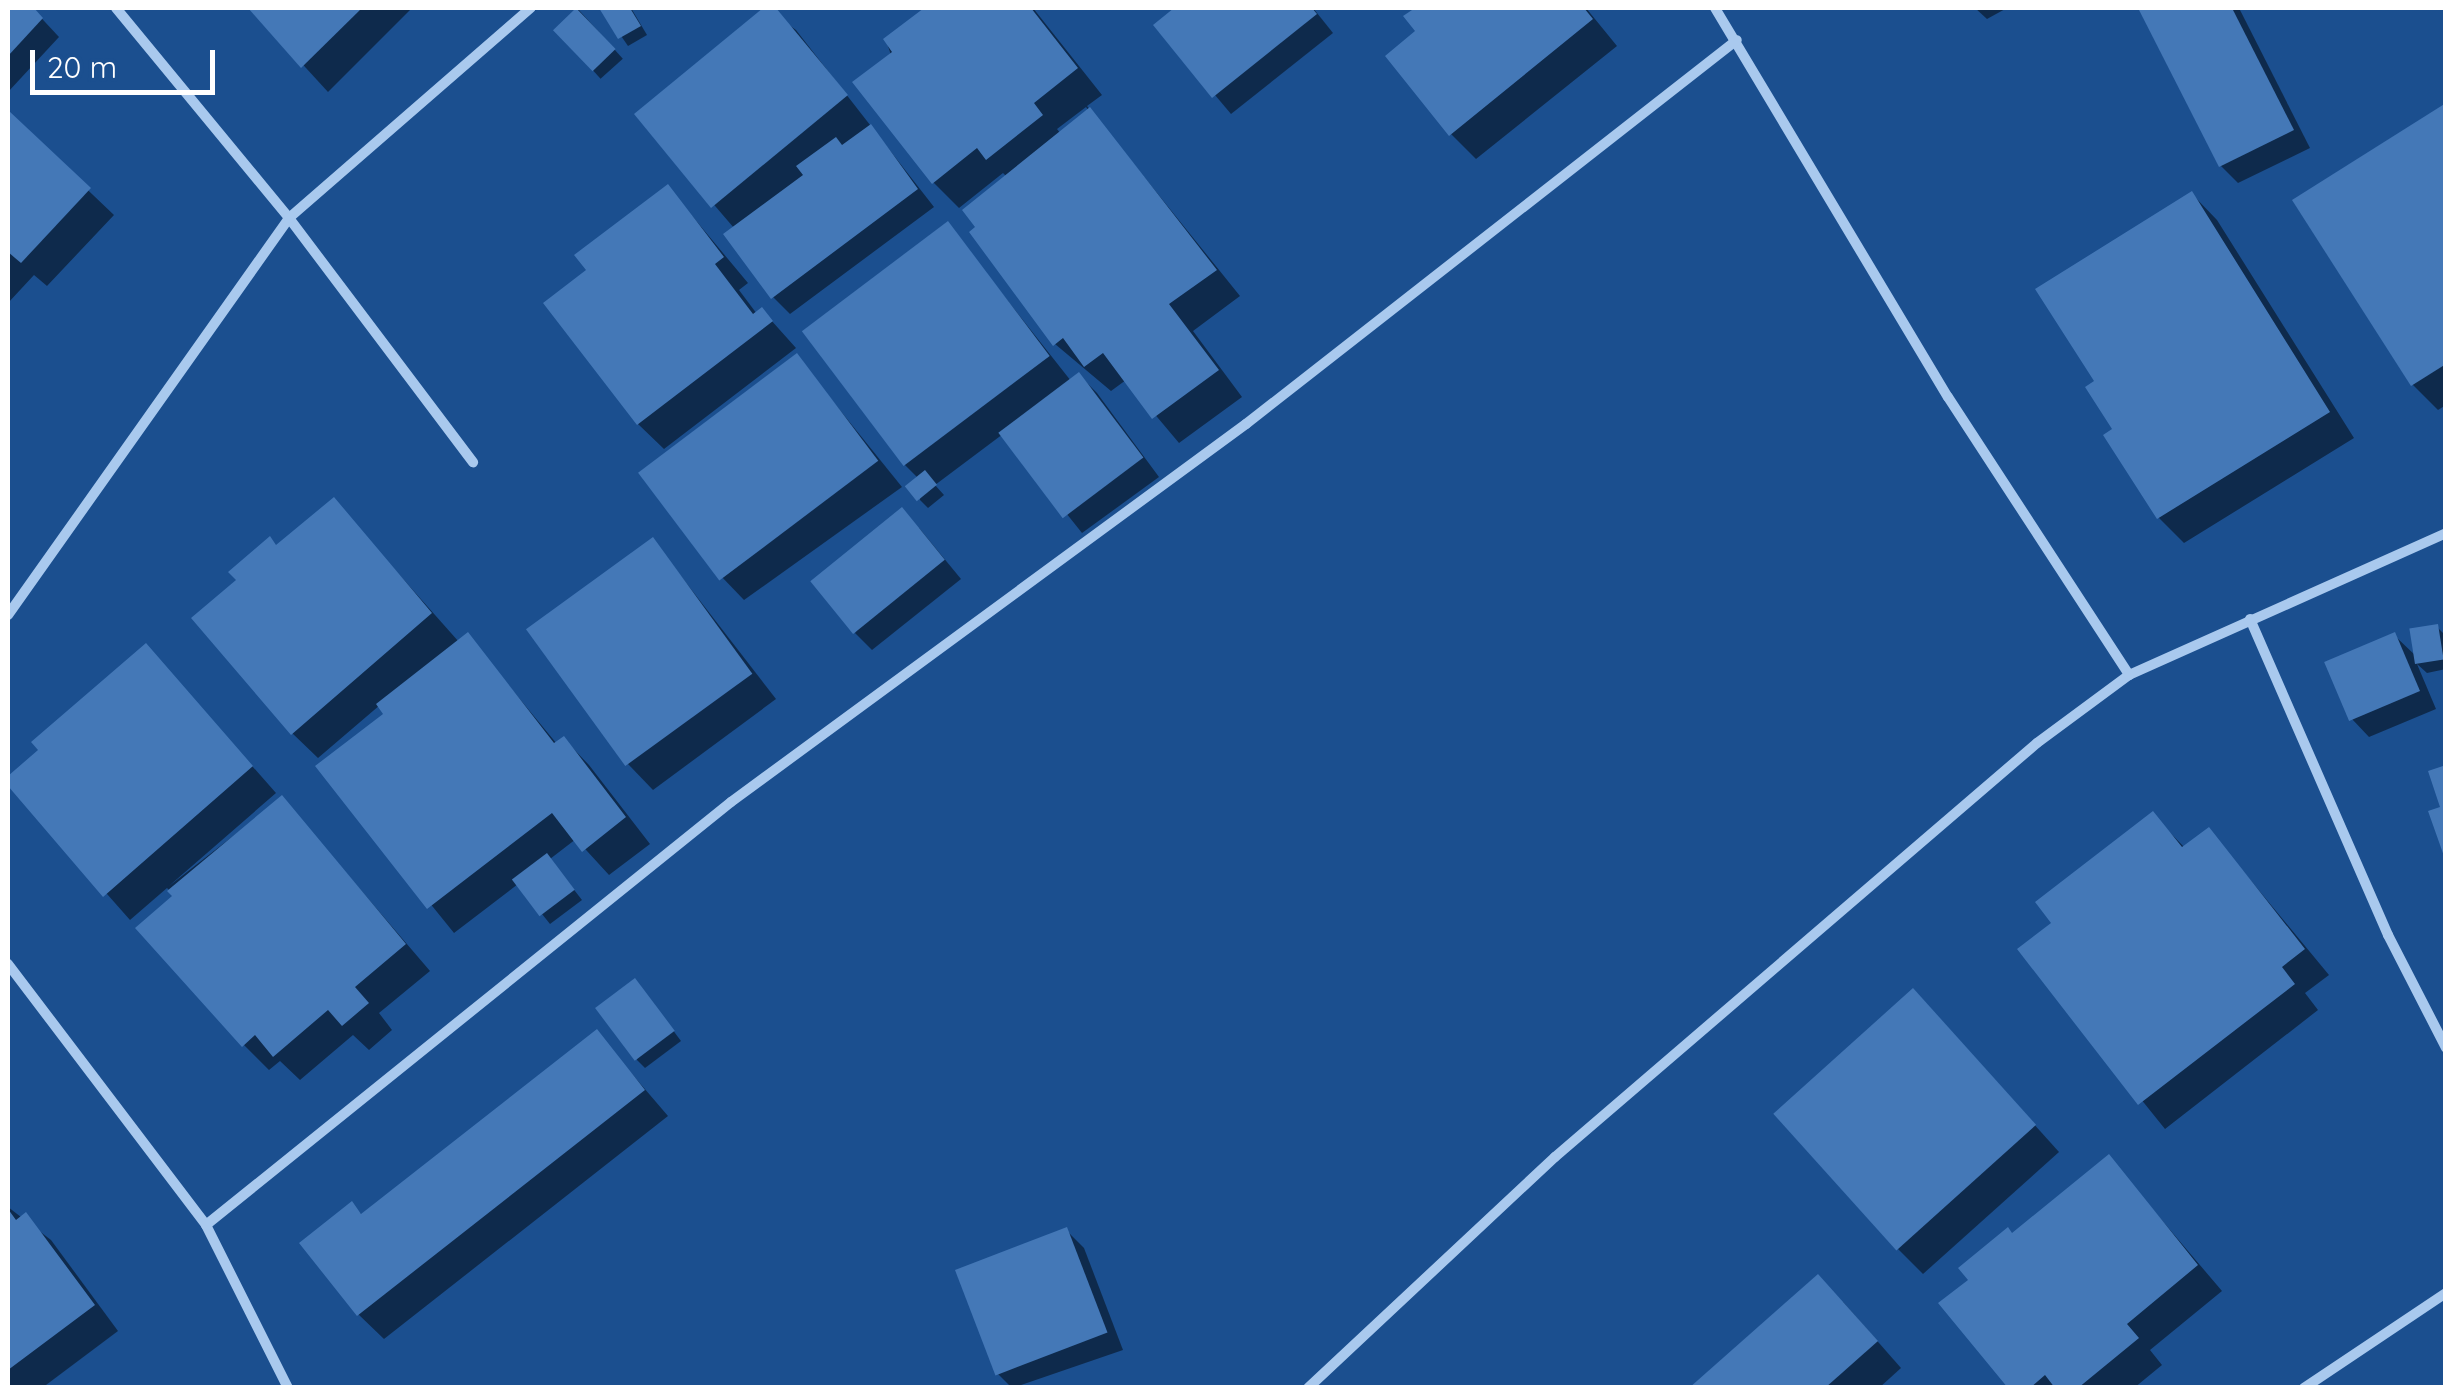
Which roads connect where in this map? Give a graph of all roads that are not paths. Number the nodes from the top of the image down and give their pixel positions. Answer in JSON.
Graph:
{"nodes":[{"id":1,"x":116,"y":8,"type":"edge"},
{"id":2,"x":531,"y":8,"type":"edge"},
{"id":3,"x":1715,"y":8,"type":"edge"},
{"id":4,"x":1737,"y":40,"type":"junction"},
{"id":5,"x":290,"y":218,"type":"junction"},
{"id":6,"x":473,"y":462,"type":"dead end"},
{"id":7,"x":2446,"y":533,"type":"edge"},
{"id":8,"x":8,"y":615,"type":"edge"},
{"id":9,"x":2250,"y":619,"type":"junction"},
{"id":10,"x":2128,"y":675,"type":"junction"},
{"id":11,"x":8,"y":964,"type":"edge"},
{"id":12,"x":2446,"y":1048,"type":"edge"},
{"id":13,"x":206,"y":1224,"type":"junction"},
{"id":14,"x":2446,"y":1294,"type":"edge"},
{"id":15,"x":288,"y":1388,"type":"edge"},
{"id":16,"x":1308,"y":1388,"type":"edge"},
{"id":17,"x":2304,"y":1388,"type":"edge"}],
"edges":[{"from":1,"to":5,"type":"street"},
{"from":2,"to":5,"type":"street"},
{"from":3,"to":4,"type":"street"},
{"from":4,"to":10,"type":"street"},
{"from":4,"to":13,"type":"street"},
{"from":5,"to":6,"type":"street"},
{"from":5,"to":8,"type":"street"},
{"from":7,"to":9,"type":"street"},
{"from":9,"to":10,"type":"street"},
{"from":9,"to":12,"type":"street"},
{"from":10,"to":16,"type":"street"},
{"from":11,"to":13,"type":"street"},
{"from":13,"to":15,"type":"street"},
{"from":14,"to":17,"type":"street"}]}
